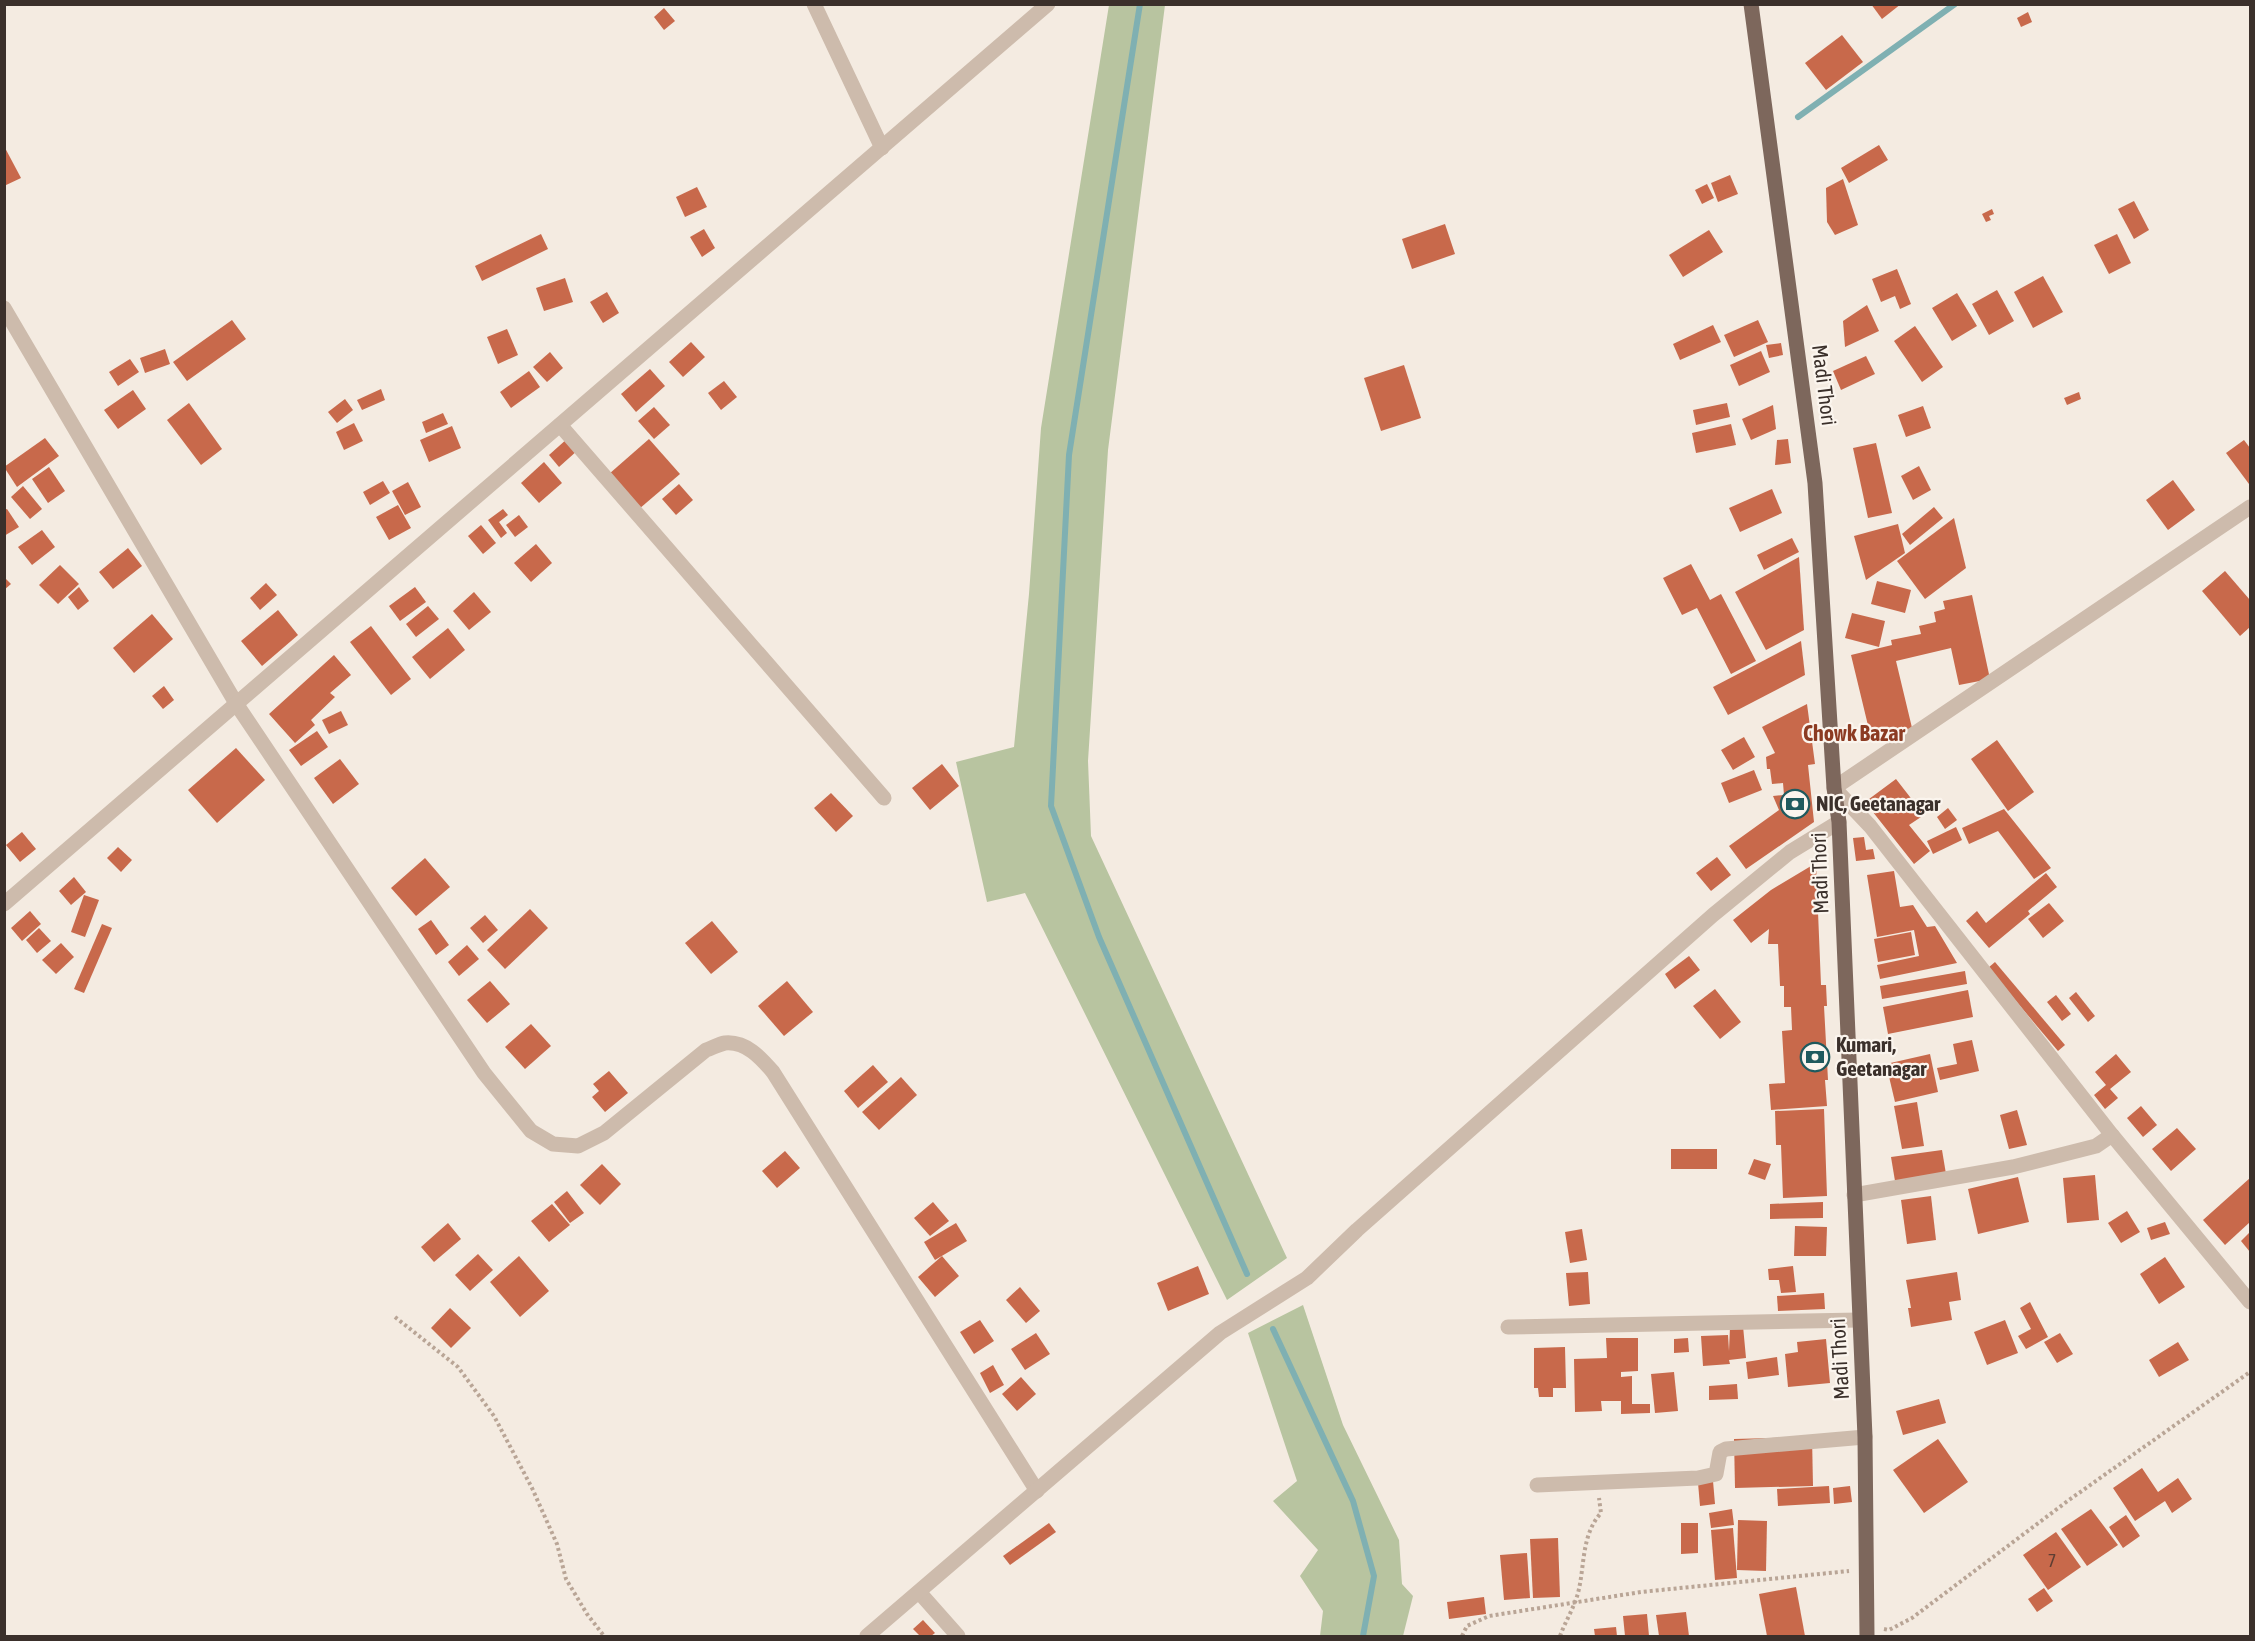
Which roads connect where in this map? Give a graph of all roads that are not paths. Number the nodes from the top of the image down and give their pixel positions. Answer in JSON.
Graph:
{"nodes":[{"id":1,"x":814,"y":4,"type":"edge"},
{"id":2,"x":1048,"y":4,"type":"edge"},
{"id":3,"x":1751,"y":4,"type":"edge"},
{"id":4,"x":882,"y":148,"type":"junction"},
{"id":5,"x":4,"y":308,"type":"edge"},
{"id":6,"x":560,"y":425,"type":"junction"},
{"id":7,"x":2250,"y":507,"type":"edge"},
{"id":8,"x":237,"y":705,"type":"junction"},
{"id":9,"x":1834,"y":788,"type":"junction"},
{"id":10,"x":884,"y":798,"type":"dead end"},
{"id":11,"x":1839,"y":822,"type":"junction"},
{"id":12,"x":4,"y":904,"type":"edge"},
{"id":13,"x":2112,"y":1135,"type":"junction"},
{"id":14,"x":1854,"y":1195,"type":"junction"},
{"id":15,"x":2250,"y":1302,"type":"edge"},
{"id":16,"x":1859,"y":1320,"type":"junction"},
{"id":17,"x":1508,"y":1327,"type":"dead end"},
{"id":18,"x":1865,"y":1437,"type":"junction"},
{"id":19,"x":1537,"y":1485,"type":"dead end"},
{"id":20,"x":1036,"y":1491,"type":"junction"},
{"id":21,"x":919,"y":1592,"type":"junction"},
{"id":22,"x":1867,"y":1632,"type":"edge"},
{"id":23,"x":867,"y":1636,"type":"edge"},
{"id":24,"x":958,"y":1636,"type":"edge"}],
"edges":[{"from":1,"to":4,"type":"street"},
{"from":2,"to":4,"type":"street"},
{"from":3,"to":9,"type":"main road","name":"Madi Thori"},
{"from":4,"to":6,"type":"street"},
{"from":5,"to":8,"type":"street"},
{"from":6,"to":8,"type":"street"},
{"from":6,"to":10,"type":"street"},
{"from":7,"to":9,"type":"street"},
{"from":8,"to":12,"type":"street"},
{"from":8,"to":20,"type":"street"},
{"from":9,"to":11,"type":"main road","name":"Madi Thori"},
{"from":9,"to":13,"type":"street"},
{"from":11,"to":14,"type":"main road","name":"Madi Thori"},
{"from":11,"to":20,"type":"street"},
{"from":13,"to":14,"type":"street"},
{"from":13,"to":15,"type":"street"},
{"from":14,"to":16,"type":"main road","name":"Madi Thori"},
{"from":16,"to":17,"type":"street"},
{"from":16,"to":18,"type":"main road","name":"Madi Thori"},
{"from":18,"to":19,"type":"street"},
{"from":18,"to":22,"type":"main road","name":"Madi Thori"},
{"from":20,"to":21,"type":"street"},
{"from":21,"to":23,"type":"street"},
{"from":21,"to":24,"type":"street"}]}
